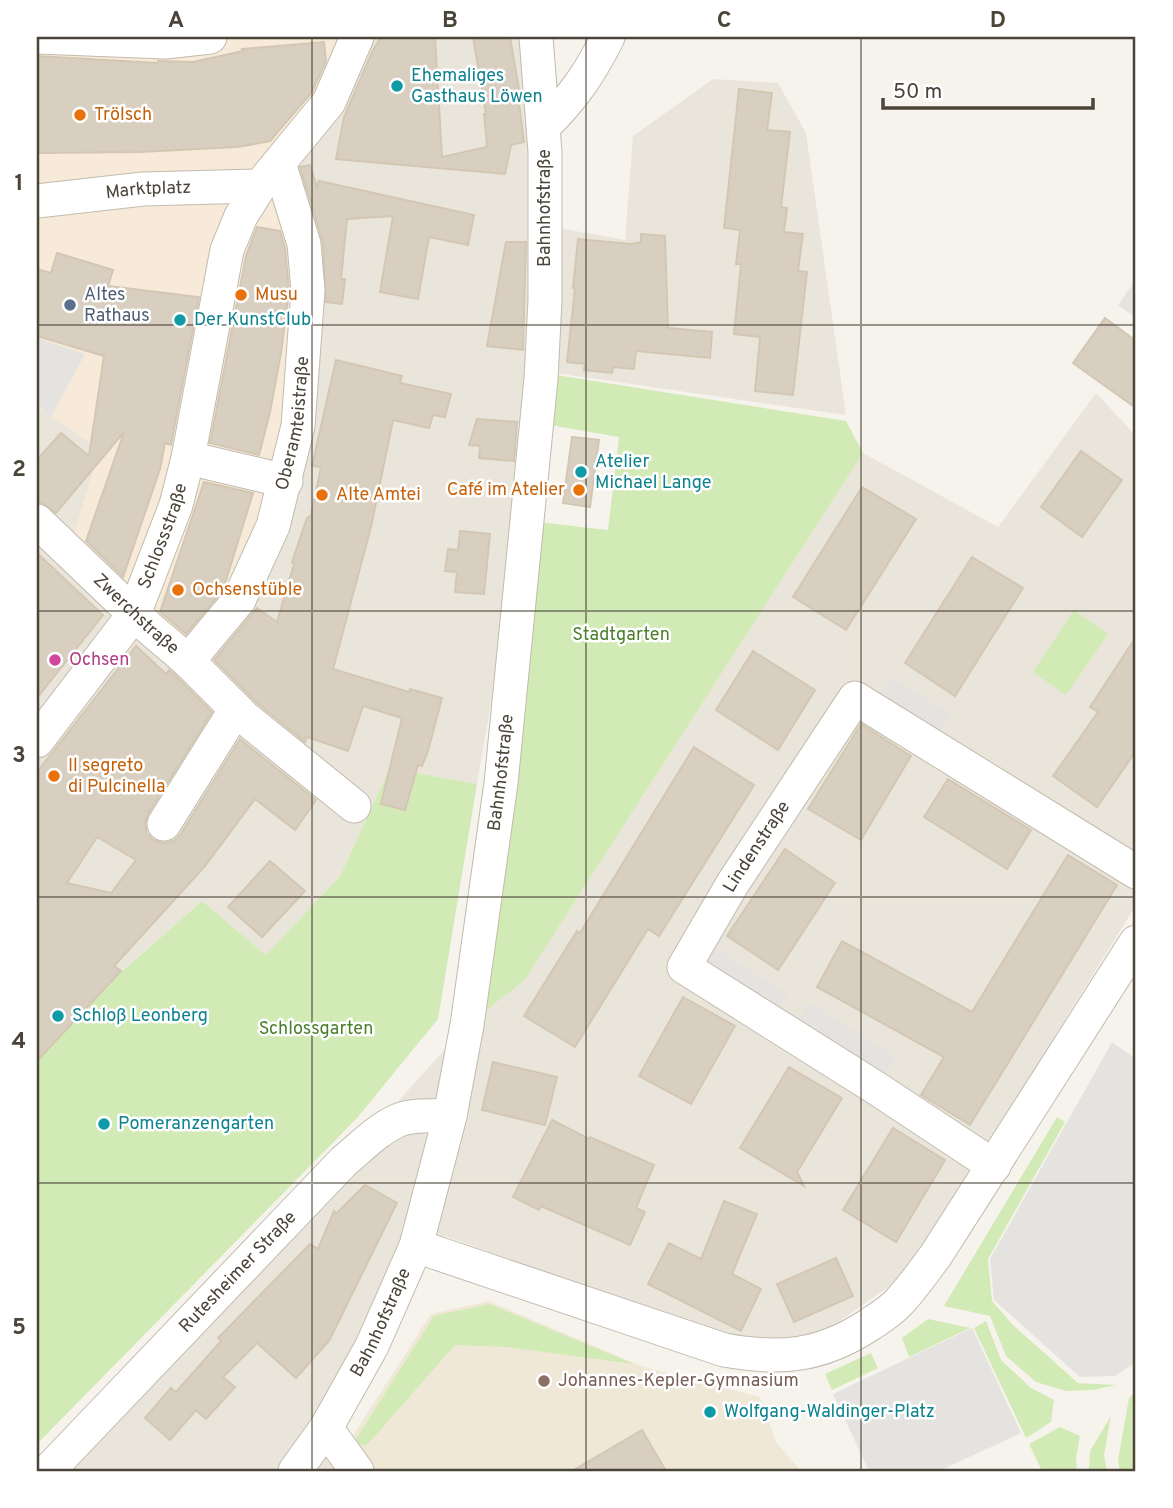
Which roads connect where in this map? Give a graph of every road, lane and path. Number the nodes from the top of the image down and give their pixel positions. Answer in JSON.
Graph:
{"nodes":[{"id":1,"x":37,"y":37,"type":"edge"},
{"id":2,"x":210,"y":37,"type":"edge"},
{"id":3,"x":357,"y":37,"type":"edge"},
{"id":4,"x":536,"y":37,"type":"edge"},
{"id":5,"x":608,"y":37,"type":"edge"},
{"id":6,"x":544,"y":126,"type":"junction"},
{"id":7,"x":270,"y":175,"type":"junction"},
{"id":8,"x":37,"y":201,"type":"edge"},
{"id":9,"x":188,"y":458,"type":"junction"},
{"id":10,"x":286,"y":481,"type":"junction"},
{"id":11,"x":37,"y":521,"type":"edge"},
{"id":12,"x":134,"y":614,"type":"junction"},
{"id":13,"x":188,"y":661,"type":"junction"},
{"id":14,"x":236,"y":709,"type":"junction"},
{"id":15,"x":38,"y":738,"type":"edge"},
{"id":16,"x":344,"y":797,"type":"dead end"},
{"id":17,"x":164,"y":824,"type":"dead end"},
{"id":18,"x":1136,"y":872,"type":"edge"},
{"id":19,"x":1136,"y":942,"type":"edge"},
{"id":20,"x":450,"y":1116,"type":"junction"},
{"id":21,"x":994,"y":1166,"type":"junction"},
{"id":22,"x":416,"y":1246,"type":"junction"},
{"id":23,"x":326,"y":1428,"type":"junction"},
{"id":24,"x":48,"y":1471,"type":"edge"},
{"id":25,"x":295,"y":1471,"type":"edge"},
{"id":26,"x":357,"y":1471,"type":"edge"}],
"edges":[{"from":1,"to":2,"type":"street"},
{"from":3,"to":7,"type":"street"},
{"from":4,"to":6,"type":"street","name":"Bahnhofstraße"},
{"from":5,"to":6,"type":"street"},
{"from":6,"to":20,"type":"street","name":"Bahnhofstraße"},
{"from":7,"to":8,"type":"street","name":"Marktplatz"},
{"from":7,"to":9,"type":"street","name":"Schlossstraße"},
{"from":7,"to":10,"type":"street","name":"Oberamteistraße"},
{"from":9,"to":10,"type":"street"},
{"from":9,"to":12,"type":"street","name":"Schlossstraße"},
{"from":10,"to":13,"type":"street","name":"Oberamteistraße"},
{"from":11,"to":12,"type":"street","name":"Zwerchstraße"},
{"from":12,"to":13,"type":"street","name":"Zwerchstraße"},
{"from":12,"to":15,"type":"street","name":"Schlossstraße"},
{"from":13,"to":14,"type":"street","name":"Zwerchstraße"},
{"from":14,"to":16,"type":"street","name":"Zwerchstraße"},
{"from":14,"to":17,"type":"street"},
{"from":18,"to":21,"type":"street","name":"Lindenstraße"},
{"from":19,"to":21,"type":"street"},
{"from":20,"to":22,"type":"street","name":"Bahnhofstraße"},
{"from":20,"to":24,"type":"street","name":"Rutesheimer Straße"},
{"from":21,"to":22,"type":"street"},
{"from":22,"to":23,"type":"street","name":"Bahnhofstraße"},
{"from":23,"to":25,"type":"street","name":"Bahnhofstraße"},
{"from":23,"to":26,"type":"street"}]}
